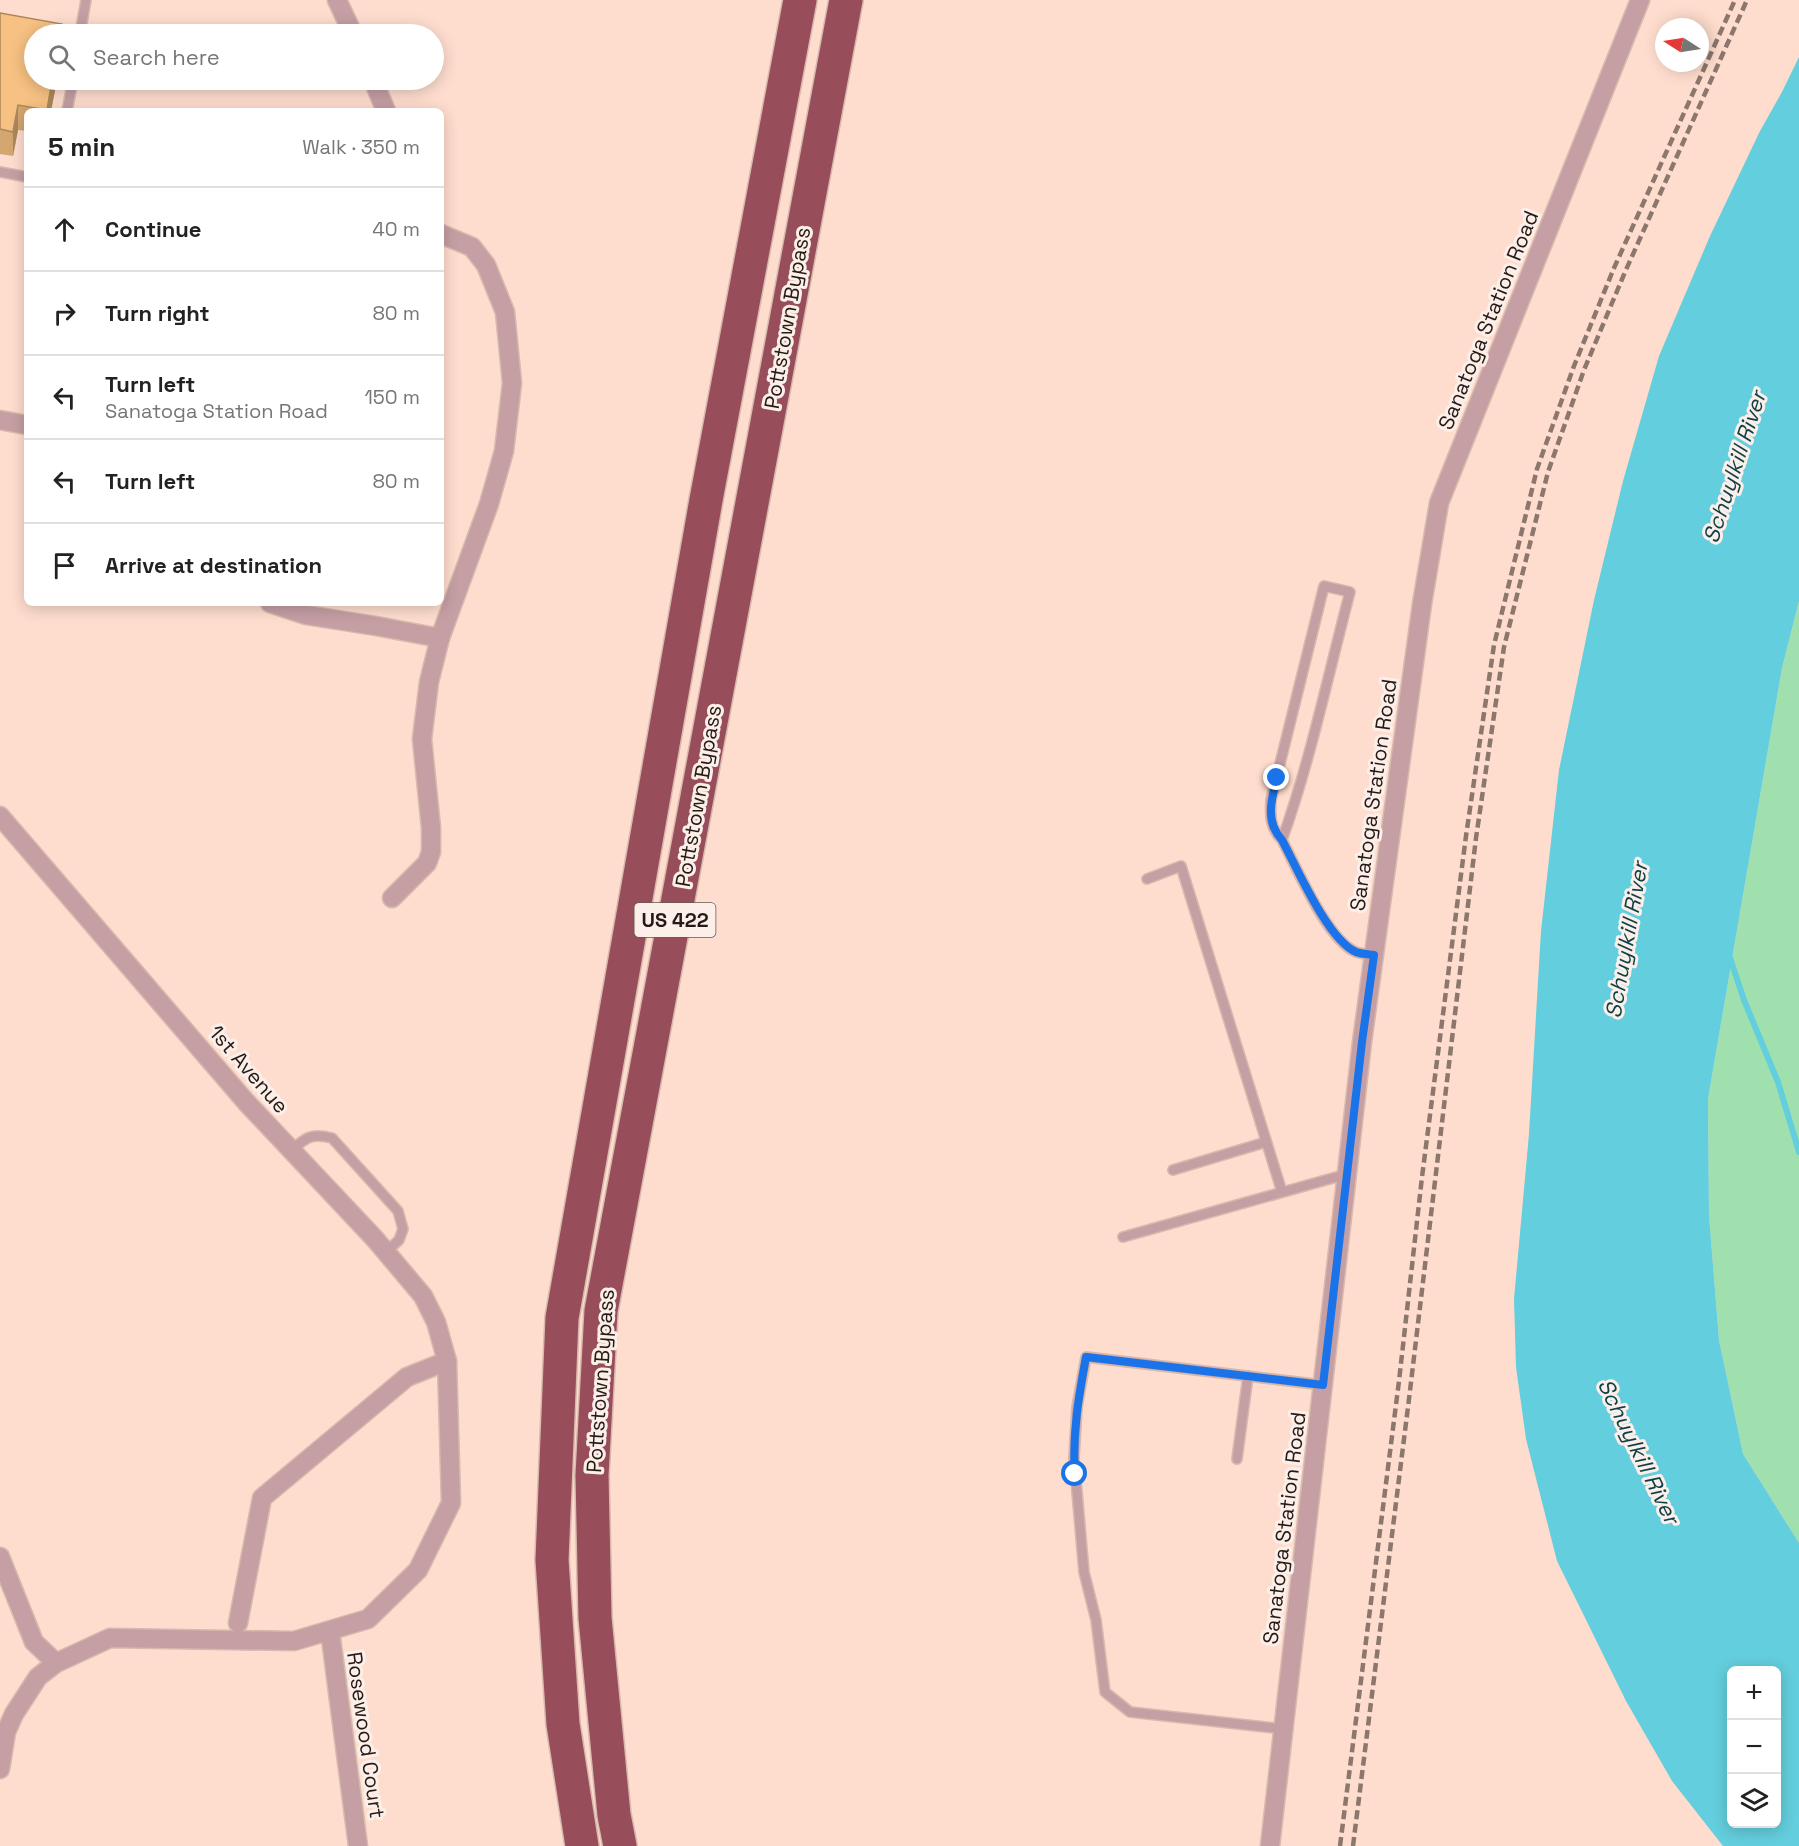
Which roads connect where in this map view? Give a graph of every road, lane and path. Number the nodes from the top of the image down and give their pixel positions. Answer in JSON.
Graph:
{"nodes":[{"id":1,"x":86,"y":0,"type":"edge"},
{"id":2,"x":338,"y":0,"type":"edge"},
{"id":3,"x":800,"y":0,"type":"edge"},
{"id":4,"x":846,"y":0,"type":"edge"},
{"id":5,"x":1640,"y":0,"type":"edge"},
{"id":6,"x":82,"y":24,"type":"edge"},
{"id":7,"x":349,"y":24,"type":"edge"},
{"id":8,"x":71,"y":90,"type":"edge"},
{"id":9,"x":378,"y":90,"type":"edge"},
{"id":10,"x":68,"y":108,"type":"edge"},
{"id":11,"x":386,"y":108,"type":"edge"},
{"id":12,"x":0,"y":172,"type":"edge"},
{"id":13,"x":24,"y":176,"type":"edge"},
{"id":14,"x":444,"y":235,"type":"edge"},
{"id":15,"x":0,"y":420,"type":"edge"},
{"id":16,"x":24,"y":424,"type":"edge"},
{"id":17,"x":279,"y":606,"type":"edge"},
{"id":18,"x":440,"y":638,"type":"junction"},
{"id":19,"x":0,"y":816,"type":"edge"},
{"id":20,"x":1282,"y":840,"type":"junction"},
{"id":21,"x":1147,"y":879,"type":"dead end"},
{"id":22,"x":392,"y":897,"type":"dead end"},
{"id":23,"x":1374,"y":955,"type":"junction"},
{"id":24,"x":1266,"y":1142,"type":"junction"},
{"id":25,"x":292,"y":1150,"type":"junction"},
{"id":26,"x":1173,"y":1170,"type":"dead end"},
{"id":27,"x":1347,"y":1174,"type":"junction"},
{"id":28,"x":1282,"y":1192,"type":"junction"},
{"id":29,"x":1123,"y":1237,"type":"dead end"},
{"id":30,"x":386,"y":1252,"type":"junction"},
{"id":31,"x":447,"y":1360,"type":"junction"},
{"id":32,"x":1248,"y":1376,"type":"junction"},
{"id":33,"x":1323,"y":1385,"type":"junction"},
{"id":34,"x":1237,"y":1459,"type":"dead end"},
{"id":35,"x":0,"y":1557,"type":"edge"},
{"id":36,"x":238,"y":1623,"type":"dead end"},
{"id":37,"x":330,"y":1631,"type":"junction"},
{"id":38,"x":56,"y":1663,"type":"junction"},
{"id":39,"x":1283,"y":1729,"type":"junction"},
{"id":40,"x":0,"y":1769,"type":"edge"},
{"id":41,"x":358,"y":1846,"type":"edge"},
{"id":42,"x":582,"y":1846,"type":"edge"},
{"id":43,"x":620,"y":1846,"type":"edge"},
{"id":44,"x":1270,"y":1846,"type":"edge"}],
"edges":[{"from":1,"to":6,"type":"lane"},
{"from":2,"to":7,"type":"street"},
{"from":3,"to":42,"type":"highway","name":"Pottstown Bypass","number":"US 422"},
{"from":4,"to":43,"type":"highway","name":"Pottstown Bypass","number":"US 422"},
{"from":5,"to":23,"type":"street","name":"Sanatoga Station Road"},
{"from":8,"to":10,"type":"lane"},
{"from":9,"to":11,"type":"street"},
{"from":12,"to":13,"type":"lane"},
{"from":14,"to":18,"type":"street"},
{"from":15,"to":16,"type":"street"},
{"from":17,"to":18,"type":"street"},
{"from":18,"to":22,"type":"street"},
{"from":19,"to":25,"type":"street","name":"1st Avenue"},
{"from":20,"to":20,"type":"lane"},
{"from":20,"to":23,"type":"lane"},
{"from":21,"to":24,"type":"lane"},
{"from":23,"to":27,"type":"street","name":"Sanatoga Station Road"},
{"from":24,"to":26,"type":"lane"},
{"from":24,"to":28,"type":"lane"},
{"from":25,"to":30,"type":"street","name":"1st Avenue"},
{"from":25,"to":30,"type":"lane"},
{"from":27,"to":28,"type":"lane"},
{"from":27,"to":33,"type":"street","name":"Sanatoga Station Road"},
{"from":28,"to":29,"type":"lane"},
{"from":30,"to":31,"type":"street","name":"1st Avenue"},
{"from":31,"to":36,"type":"street"},
{"from":31,"to":37,"type":"street","name":"1st Avenue"},
{"from":32,"to":33,"type":"lane"},
{"from":32,"to":34,"type":"lane"},
{"from":32,"to":39,"type":"lane"},
{"from":33,"to":39,"type":"street","name":"Sanatoga Station Road"},
{"from":35,"to":38,"type":"street"},
{"from":37,"to":38,"type":"street","name":"1st Avenue"},
{"from":37,"to":41,"type":"street","name":"Rosewood Court"},
{"from":38,"to":40,"type":"street","name":"1st Avenue"},
{"from":39,"to":44,"type":"street","name":"Sanatoga Station Road"}]}
